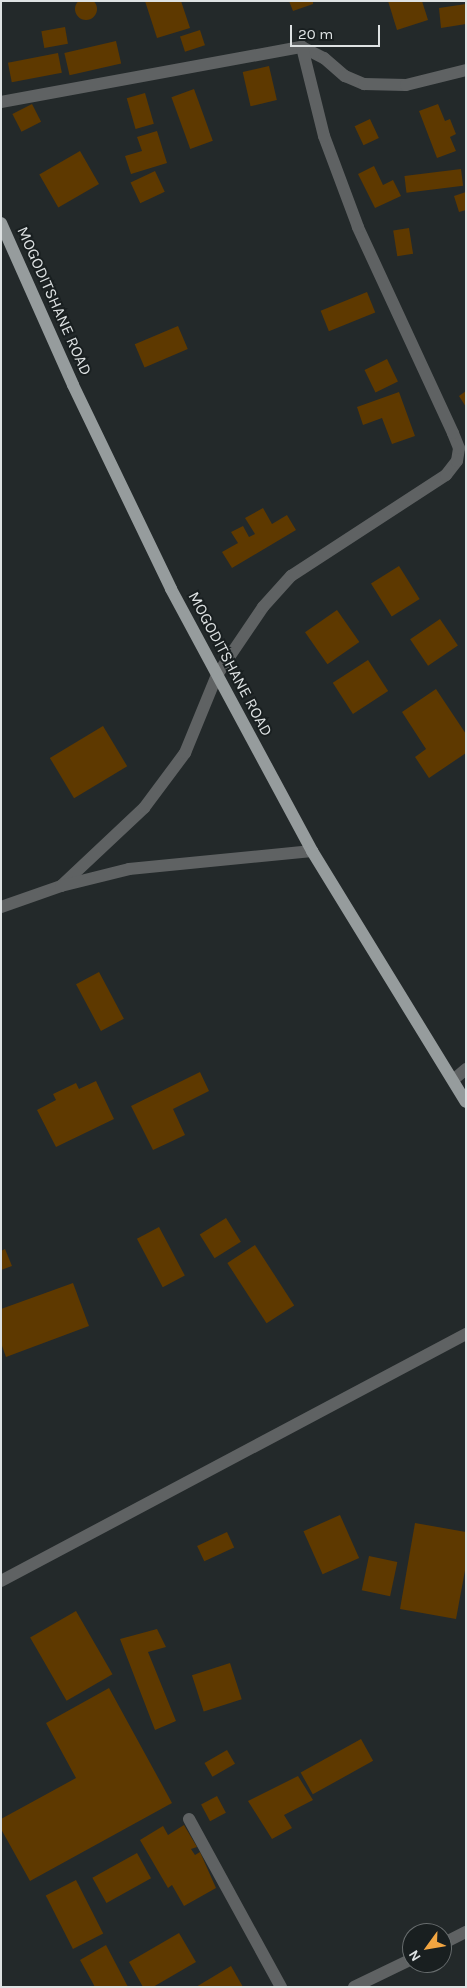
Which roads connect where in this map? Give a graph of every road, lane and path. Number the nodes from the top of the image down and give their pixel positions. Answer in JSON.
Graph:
{"nodes":[{"id":1,"x":302,"y":47,"type":"junction"},
{"id":2,"x":466,"y":70,"type":"edge"},
{"id":3,"x":1,"y":102,"type":"edge"},
{"id":4,"x":1,"y":223,"type":"edge"},
{"id":5,"x":217,"y":675,"type":"junction"},
{"id":6,"x":312,"y":852,"type":"junction"},
{"id":7,"x":61,"y":886,"type":"junction"},
{"id":8,"x":1,"y":907,"type":"edge"},
{"id":9,"x":466,"y":1069,"type":"edge"},
{"id":10,"x":452,"y":1080,"type":"junction"},
{"id":11,"x":466,"y":1102,"type":"edge"},
{"id":12,"x":466,"y":1334,"type":"edge"},
{"id":13,"x":1,"y":1581,"type":"edge"},
{"id":14,"x":189,"y":1819,"type":"dead end"},
{"id":15,"x":466,"y":1932,"type":"edge"},
{"id":16,"x":452,"y":1939,"type":"edge"},
{"id":17,"x":402,"y":1964,"type":"edge"},
{"id":18,"x":281,"y":1987,"type":"edge"},
{"id":19,"x":354,"y":1987,"type":"edge"}],
"edges":[{"from":1,"to":2,"type":"street"},
{"from":1,"to":3,"type":"street"},
{"from":1,"to":5,"type":"street"},
{"from":4,"to":5,"type":"main road","name":"MOGODITSHANE ROAD"},
{"from":5,"to":6,"type":"main road","name":"MOGODITSHANE ROAD"},
{"from":5,"to":7,"type":"street"},
{"from":6,"to":7,"type":"street"},
{"from":6,"to":10,"type":"main road","name":"MOGODITSHANE ROAD"},
{"from":7,"to":8,"type":"street"},
{"from":9,"to":10,"type":"street"},
{"from":10,"to":11,"type":"main road","name":"MOGODITSHANE ROAD"},
{"from":12,"to":13,"type":"street"},
{"from":14,"to":18,"type":"street"},
{"from":15,"to":16,"type":"street"},
{"from":17,"to":19,"type":"street"}]}
